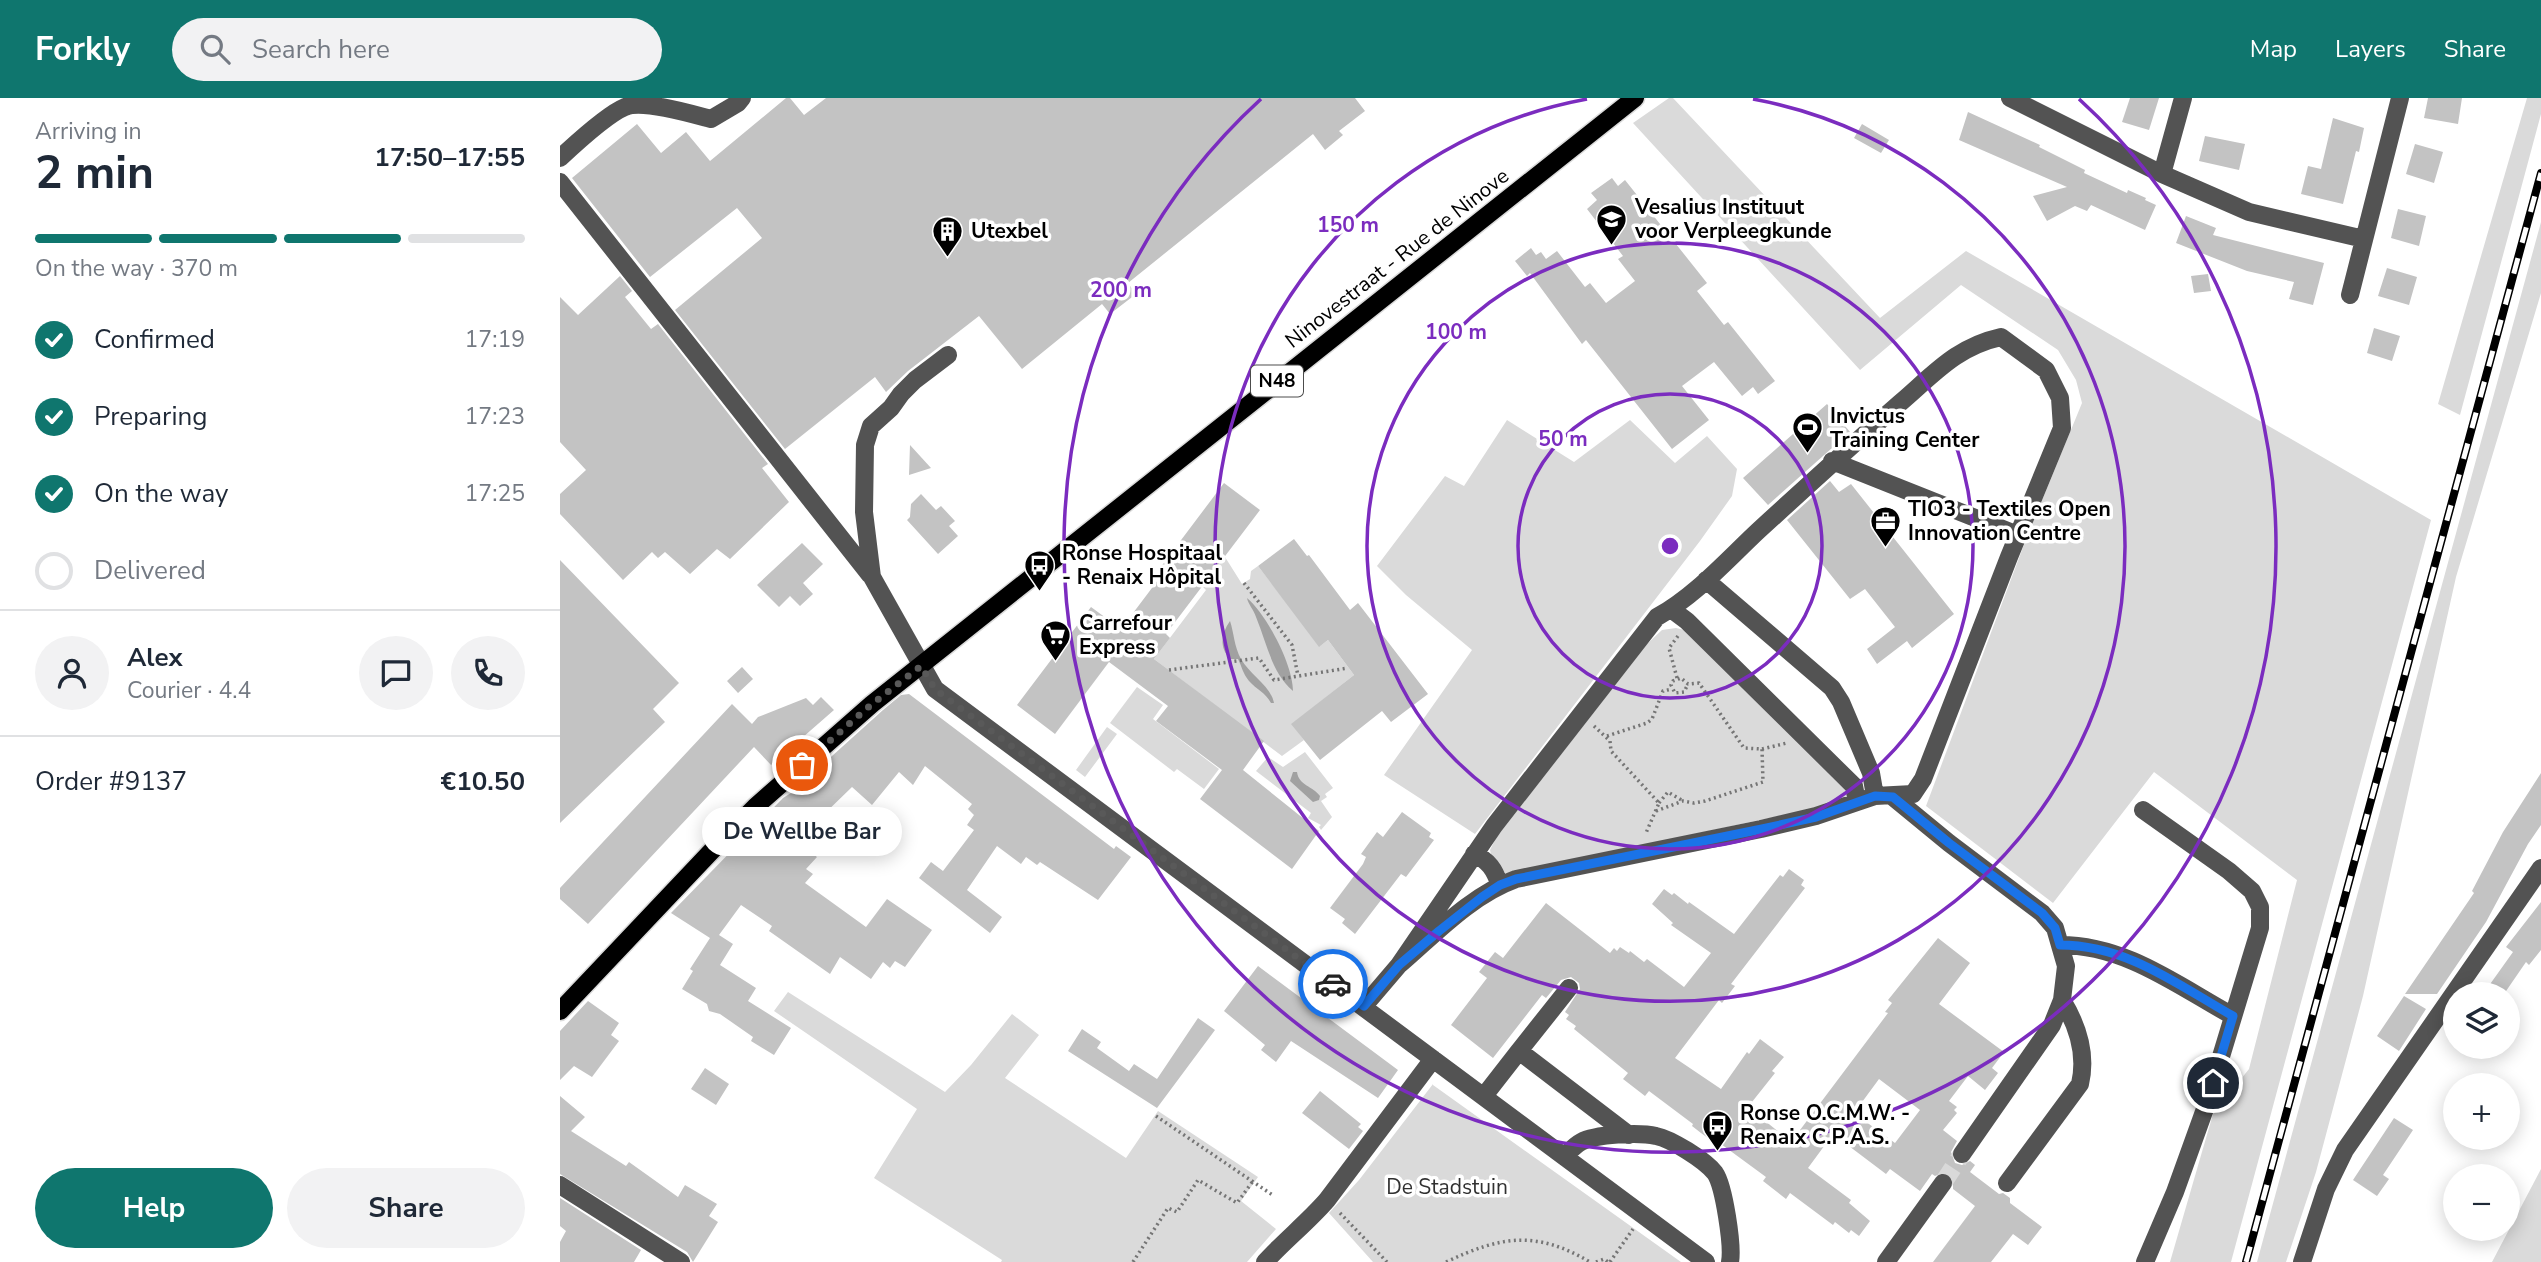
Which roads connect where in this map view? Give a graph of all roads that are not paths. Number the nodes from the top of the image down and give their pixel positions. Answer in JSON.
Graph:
{"nodes":[{"id":1,"x":742,"y":98,"type":"edge"},
{"id":2,"x":1636,"y":98,"type":"edge"},
{"id":3,"x":2010,"y":98,"type":"edge"},
{"id":4,"x":2183,"y":98,"type":"edge"},
{"id":5,"x":2400,"y":98,"type":"edge"},
{"id":6,"x":560,"y":158,"type":"edge"},
{"id":7,"x":2162,"y":174,"type":"junction"},
{"id":8,"x":560,"y":183,"type":"edge"},
{"id":9,"x":2364,"y":239,"type":"junction"},
{"id":10,"x":2350,"y":295,"type":"dead end"},
{"id":11,"x":948,"y":355,"type":"dead end"},
{"id":12,"x":1832,"y":461,"type":"junction"},
{"id":13,"x":2018,"y":535,"type":"junction"},
{"id":14,"x":872,"y":577,"type":"junction"},
{"id":15,"x":1706,"y":580,"type":"junction"},
{"id":16,"x":1671,"y":609,"type":"junction"},
{"id":17,"x":921,"y":666,"type":"junction"},
{"id":18,"x":1884,"y":797,"type":"junction"},
{"id":19,"x":1854,"y":804,"type":"junction"},
{"id":20,"x":2143,"y":810,"type":"dead end"},
{"id":21,"x":1474,"y":854,"type":"junction"},
{"id":22,"x":2541,"y":868,"type":"edge"},
{"id":23,"x":1500,"y":885,"type":"junction"},
{"id":24,"x":2060,"y":945,"type":"junction"},
{"id":25,"x":1399,"y":965,"type":"junction"},
{"id":26,"x":1569,"y":988,"type":"dead end"},
{"id":27,"x":2062,"y":1000,"type":"junction"},
{"id":28,"x":1364,"y":1006,"type":"junction"},
{"id":29,"x":560,"y":1011,"type":"edge"},
{"id":30,"x":2233,"y":1016,"type":"junction"},
{"id":31,"x":1519,"y":1051,"type":"junction"},
{"id":32,"x":1433,"y":1059,"type":"junction"},
{"id":33,"x":1484,"y":1096,"type":"junction"},
{"id":34,"x":1629,"y":1135,"type":"junction"},
{"id":35,"x":1962,"y":1154,"type":"tunnel mouth"},
{"id":36,"x":1564,"y":1156,"type":"junction"},
{"id":37,"x":1943,"y":1183,"type":"tunnel mouth"},
{"id":38,"x":2007,"y":1183,"type":"dead end"},
{"id":39,"x":560,"y":1185,"type":"edge"},
{"id":40,"x":681,"y":1262,"type":"edge"},
{"id":41,"x":1265,"y":1262,"type":"edge"},
{"id":42,"x":1706,"y":1262,"type":"edge"},
{"id":43,"x":1730,"y":1262,"type":"edge"},
{"id":44,"x":1886,"y":1262,"type":"edge"},
{"id":45,"x":2145,"y":1262,"type":"edge"},
{"id":46,"x":2302,"y":1262,"type":"edge"}],
"edges":[{"from":1,"to":6,"type":"street"},
{"from":2,"to":17,"type":"main road","name":"Ninovestraat - Rue de Ninove","number":"N48"},
{"from":3,"to":7,"type":"street"},
{"from":4,"to":7,"type":"street"},
{"from":5,"to":9,"type":"street"},
{"from":7,"to":9,"type":"street"},
{"from":8,"to":14,"type":"street"},
{"from":9,"to":10,"type":"street"},
{"from":11,"to":14,"type":"street"},
{"from":12,"to":13,"type":"street"},
{"from":12,"to":13,"type":"street"},
{"from":12,"to":15,"type":"street"},
{"from":13,"to":18,"type":"street"},
{"from":14,"to":17,"type":"street"},
{"from":15,"to":16,"type":"street"},
{"from":15,"to":18,"type":"street"},
{"from":16,"to":19,"type":"street"},
{"from":16,"to":21,"type":"street"},
{"from":17,"to":28,"type":"street"},
{"from":17,"to":29,"type":"main road","name":"Ninovestraat - Rue de Ninove","number":"N48"},
{"from":18,"to":19,"type":"street"},
{"from":18,"to":24,"type":"street"},
{"from":19,"to":23,"type":"street"},
{"from":20,"to":30,"type":"street"},
{"from":21,"to":23,"type":"street"},
{"from":21,"to":25,"type":"street"},
{"from":22,"to":46,"type":"street"},
{"from":23,"to":25,"type":"street"},
{"from":24,"to":27,"type":"street"},
{"from":24,"to":30,"type":"street"},
{"from":25,"to":28,"type":"street"},
{"from":26,"to":31,"type":"street"},
{"from":27,"to":35,"type":"street"},
{"from":27,"to":38,"type":"street"},
{"from":28,"to":32,"type":"street"},
{"from":30,"to":45,"type":"street"},
{"from":31,"to":33,"type":"street"},
{"from":31,"to":34,"type":"street"},
{"from":32,"to":33,"type":"street"},
{"from":32,"to":41,"type":"street"},
{"from":33,"to":36,"type":"street"},
{"from":34,"to":36,"type":"street"},
{"from":34,"to":43,"type":"street"},
{"from":36,"to":42,"type":"street"},
{"from":37,"to":44,"type":"street"},
{"from":39,"to":40,"type":"street"}]}
